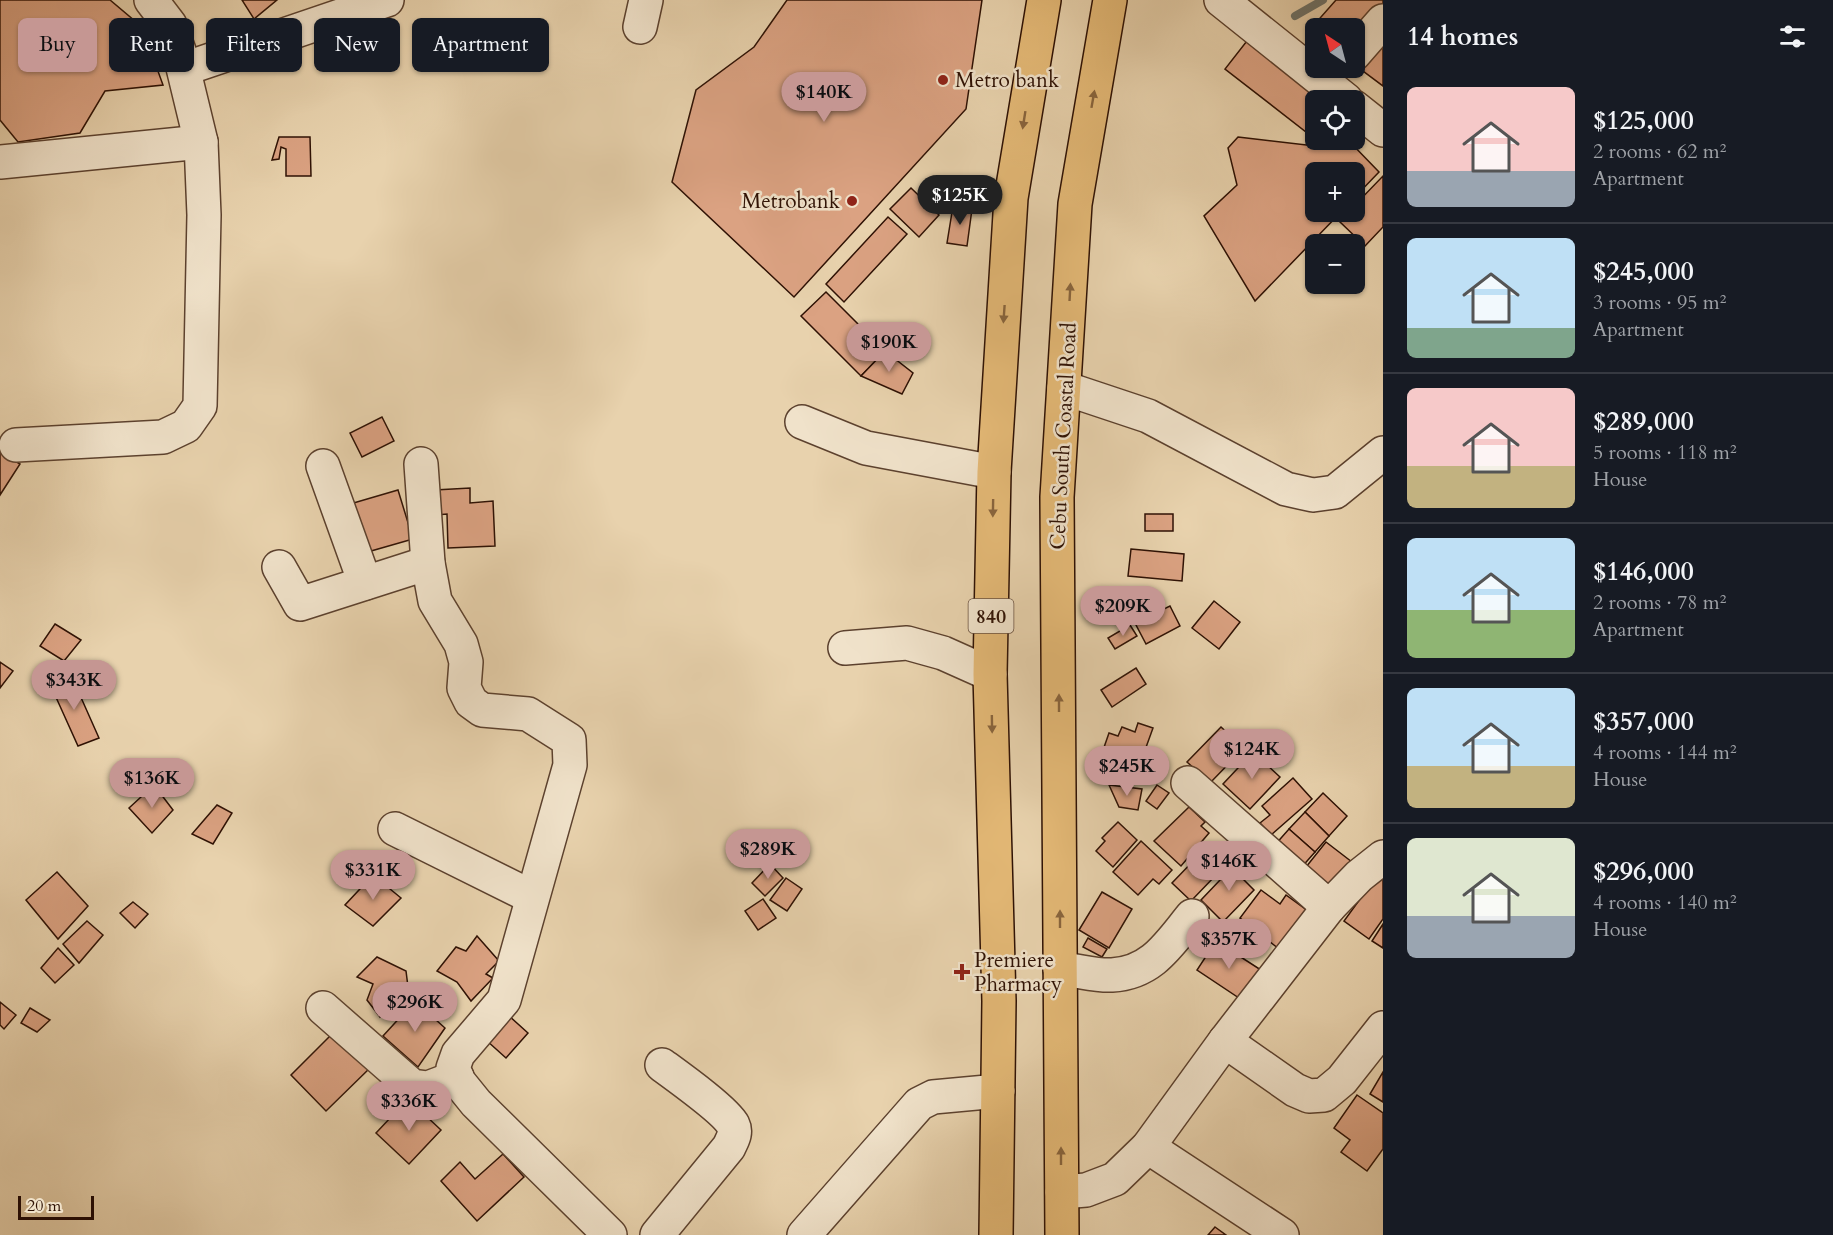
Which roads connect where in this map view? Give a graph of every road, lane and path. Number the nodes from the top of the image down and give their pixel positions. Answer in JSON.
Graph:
{"nodes":[{"id":1,"x":152,"y":0,"type":"edge"},
{"id":2,"x":387,"y":0,"type":"edge"},
{"id":3,"x":1044,"y":0,"type":"edge"},
{"id":4,"x":1110,"y":0,"type":"edge"},
{"id":5,"x":1221,"y":0,"type":"edge"},
{"id":6,"x":165,"y":18,"type":"edge"},
{"id":7,"x":1383,"y":21,"type":"edge"},
{"id":8,"x":1365,"y":41,"type":"edge"},
{"id":9,"x":194,"y":66,"type":"edge"},
{"id":10,"x":185,"y":72,"type":"edge"},
{"id":11,"x":1339,"y":84,"type":"edge"},
{"id":12,"x":1365,"y":116,"type":"edge"},
{"id":13,"x":1383,"y":130,"type":"edge"},
{"id":14,"x":201,"y":142,"type":"junction"},
{"id":15,"x":0,"y":162,"type":"edge"},
{"id":16,"x":1064,"y":388,"type":"junction"},
{"id":17,"x":802,"y":422,"type":"dead end"},
{"id":18,"x":16,"y":445,"type":"dead end"},
{"id":19,"x":1383,"y":453,"type":"edge"},
{"id":20,"x":421,"y":464,"type":"dead end"},
{"id":21,"x":323,"y":466,"type":"dead end"},
{"id":22,"x":993,"y":472,"type":"junction"},
{"id":23,"x":428,"y":563,"type":"junction"},
{"id":24,"x":279,"y":567,"type":"dead end"},
{"id":25,"x":365,"y":583,"type":"junction"},
{"id":26,"x":844,"y":648,"type":"dead end"},
{"id":27,"x":990,"y":674,"type":"junction"},
{"id":28,"x":1188,"y":783,"type":"dead end"},
{"id":29,"x":395,"y":829,"type":"dead end"},
{"id":30,"x":1383,"y":857,"type":"edge"},
{"id":31,"x":532,"y":897,"type":"junction"},
{"id":32,"x":1329,"y":907,"type":"junction"},
{"id":33,"x":1192,"y":916,"type":"dead end"},
{"id":34,"x":1060,"y":969,"type":"junction"},
{"id":35,"x":322,"y":1008,"type":"dead end"},
{"id":36,"x":1383,"y":1028,"type":"edge"},
{"id":37,"x":1225,"y":1041,"type":"junction"},
{"id":38,"x":662,"y":1065,"type":"dead end"},
{"id":39,"x":457,"y":1077,"type":"junction"},
{"id":40,"x":998,"y":1091,"type":"junction"},
{"id":41,"x":1148,"y":1147,"type":"junction"},
{"id":42,"x":1062,"y":1192,"type":"junction"},
{"id":43,"x":610,"y":1235,"type":"edge"},
{"id":44,"x":657,"y":1235,"type":"edge"},
{"id":45,"x":804,"y":1235,"type":"edge"},
{"id":46,"x":996,"y":1235,"type":"edge"},
{"id":47,"x":1062,"y":1235,"type":"edge"},
{"id":48,"x":1282,"y":1235,"type":"edge"}],
"edges":[{"from":1,"to":6,"type":"street"},
{"from":2,"to":9,"type":"street"},
{"from":3,"to":22,"type":"highway","number":"840","one_way":true},
{"from":16,"to":4,"type":"highway","name":"Cebu South Coastal Road","one_way":true},
{"from":5,"to":11,"type":"street"},
{"from":7,"to":8,"type":"street"},
{"from":10,"to":14,"type":"street"},
{"from":12,"to":13,"type":"street"},
{"from":14,"to":15,"type":"street"},
{"from":14,"to":18,"type":"street"},
{"from":16,"to":19,"type":"street"},
{"from":34,"to":16,"type":"highway","name":"Cebu South Coastal Road","one_way":true},
{"from":17,"to":22,"type":"street"},
{"from":20,"to":23,"type":"street"},
{"from":21,"to":25,"type":"street"},
{"from":22,"to":27,"type":"highway","number":"840","one_way":true},
{"from":23,"to":25,"type":"street"},
{"from":23,"to":31,"type":"street"},
{"from":24,"to":25,"type":"street"},
{"from":26,"to":27,"type":"street"},
{"from":27,"to":40,"type":"highway","number":"840","one_way":true},
{"from":28,"to":32,"type":"street"},
{"from":29,"to":31,"type":"street"},
{"from":30,"to":32,"type":"street"},
{"from":31,"to":39,"type":"street"},
{"from":32,"to":37,"type":"street"},
{"from":33,"to":34,"type":"street"},
{"from":42,"to":34,"type":"highway","name":"Cebu South Coastal Road","one_way":true},
{"from":35,"to":39,"type":"street"},
{"from":36,"to":37,"type":"street"},
{"from":37,"to":41,"type":"street"},
{"from":38,"to":44,"type":"street"},
{"from":39,"to":43,"type":"street"},
{"from":40,"to":45,"type":"street"},
{"from":40,"to":46,"type":"highway","number":"840"},
{"from":41,"to":42,"type":"street"},
{"from":41,"to":48,"type":"street"},
{"from":42,"to":47,"type":"highway","name":"Cebu South Coastal Road"}]}
